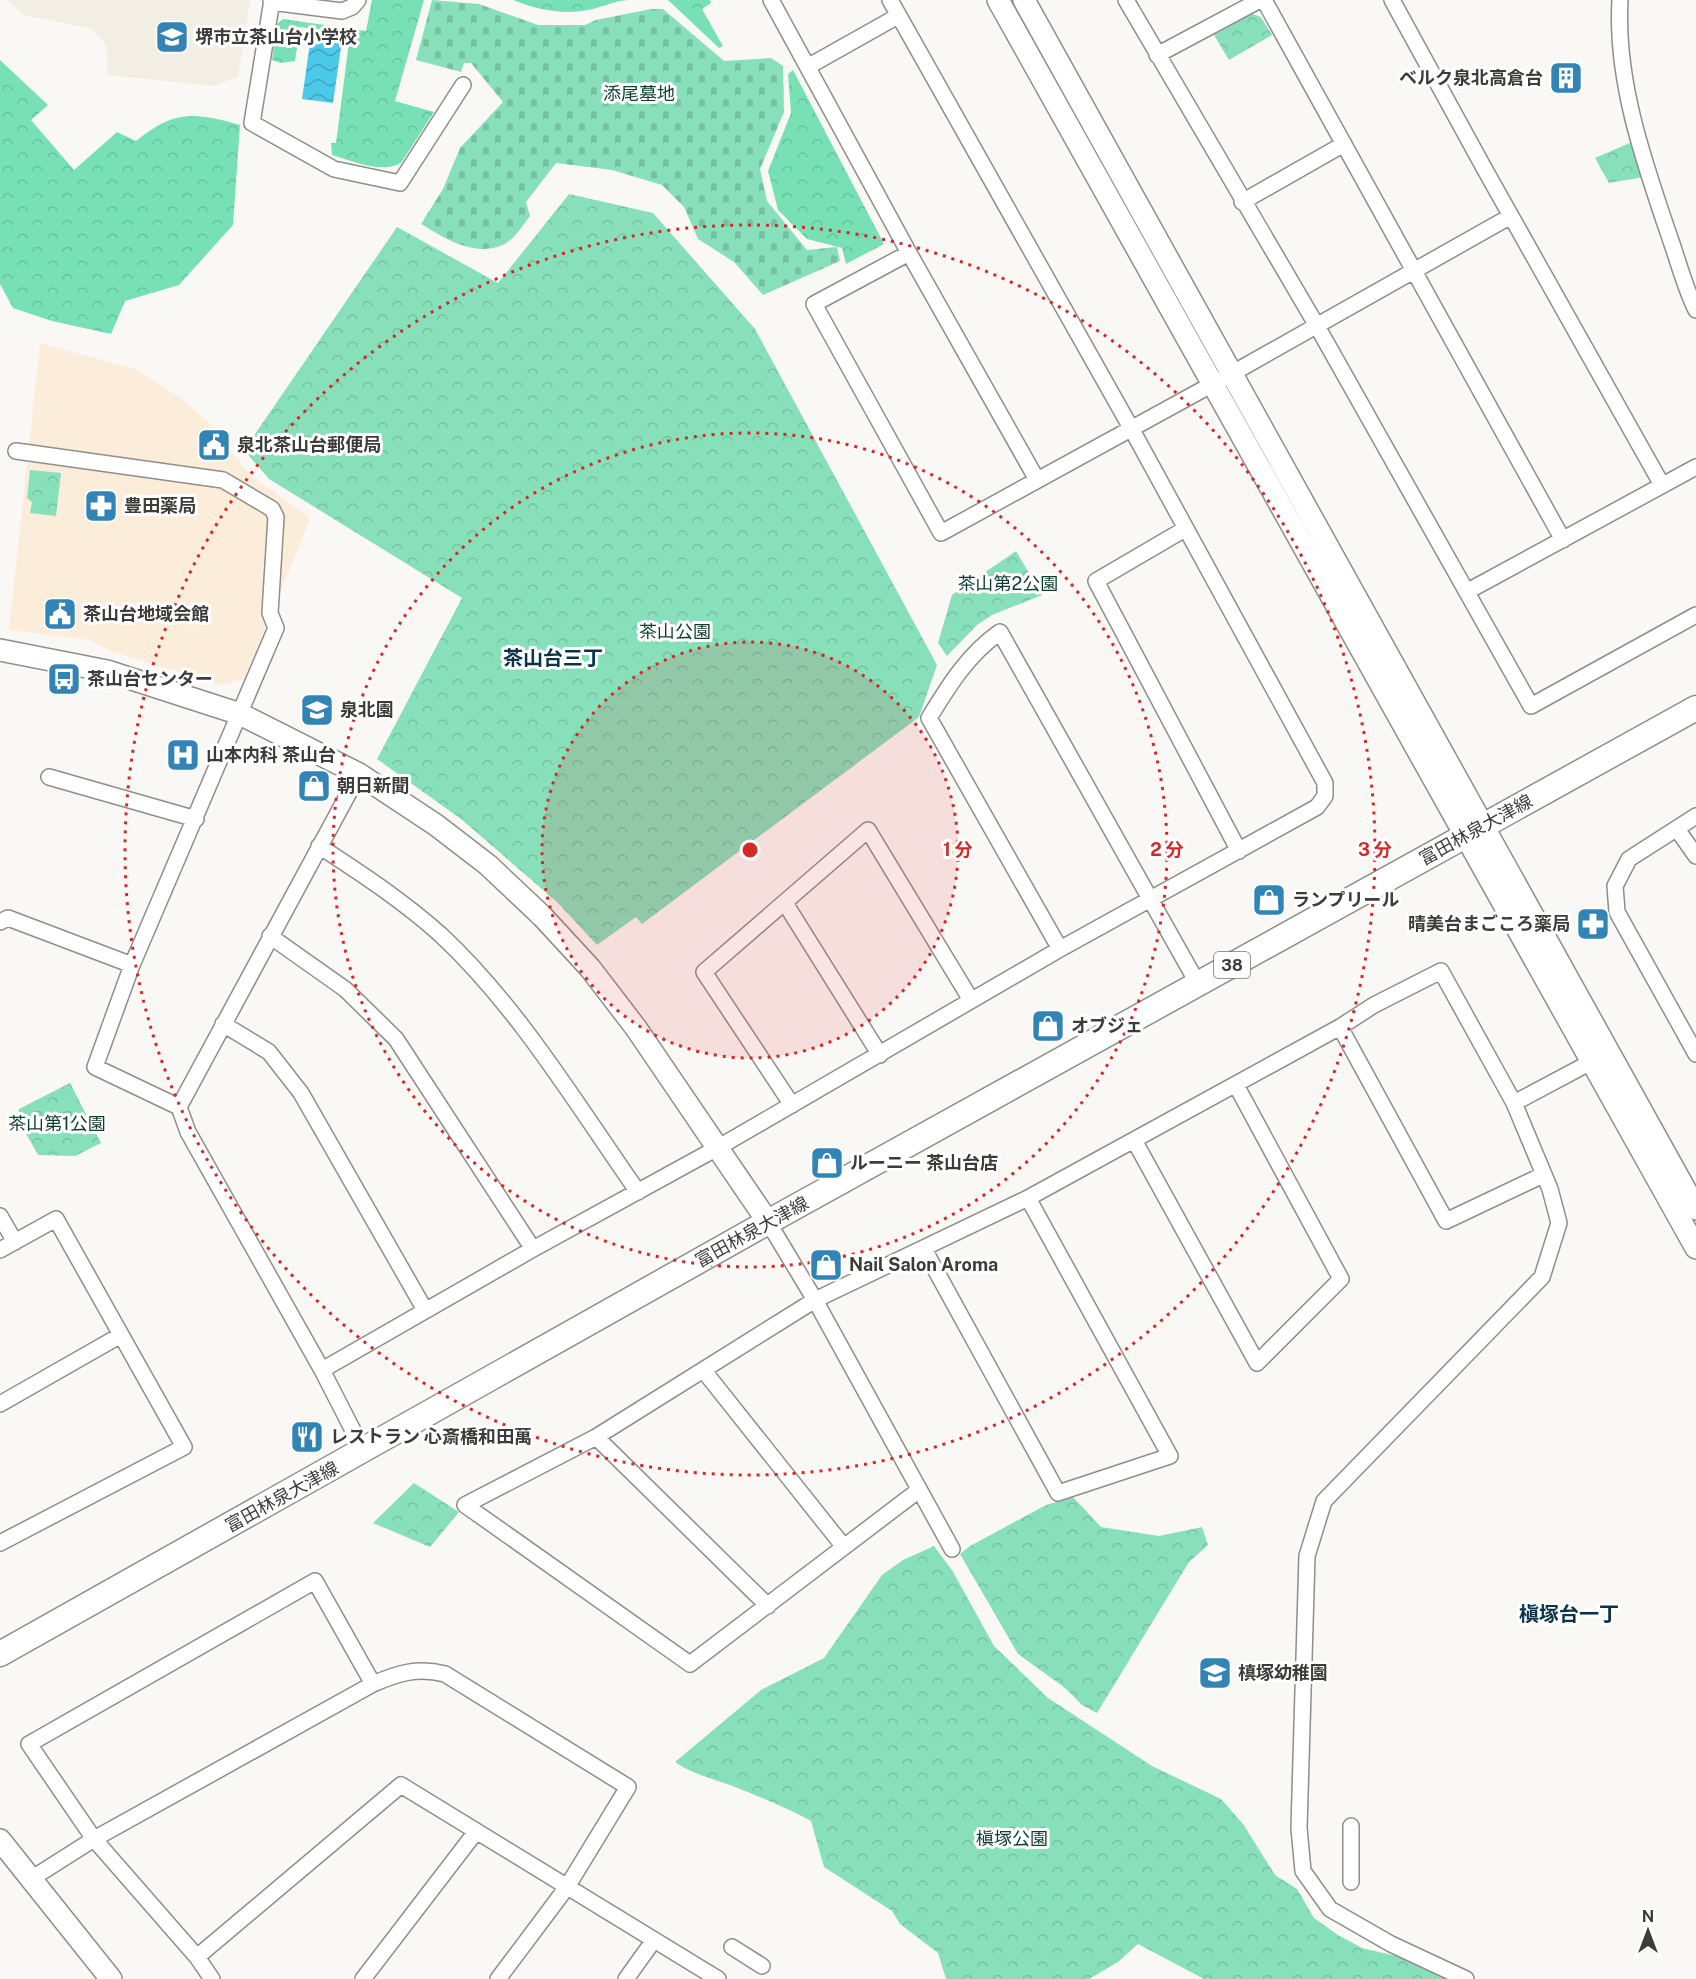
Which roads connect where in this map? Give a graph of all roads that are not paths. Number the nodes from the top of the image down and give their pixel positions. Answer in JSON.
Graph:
{"nodes":[{"id":1,"x":358,"y":0,"type":"edge"},
{"id":2,"x":771,"y":0,"type":"edge"},
{"id":3,"x":890,"y":0,"type":"edge"},
{"id":4,"x":998,"y":0,"type":"edge"},
{"id":5,"x":1024,"y":0,"type":"edge"},
{"id":6,"x":1126,"y":0,"type":"edge"},
{"id":7,"x":1262,"y":0,"type":"edge"},
{"id":8,"x":1392,"y":0,"type":"edge"},
{"id":9,"x":1620,"y":0,"type":"edge"},
{"id":10,"x":271,"y":1,"type":"edge"},
{"id":11,"x":898,"y":16,"type":"junction"},
{"id":12,"x":1157,"y":55,"type":"junction"},
{"id":13,"x":809,"y":66,"type":"junction"},
{"id":14,"x":463,"y":85,"type":"dead end"},
{"id":15,"x":1344,"y":144,"type":"junction"},
{"id":16,"x":1242,"y":202,"type":"junction"},
{"id":17,"x":1511,"y":216,"type":"junction"},
{"id":18,"x":909,"y":253,"type":"junction"},
{"id":19,"x":1412,"y":271,"type":"junction"},
{"id":20,"x":1696,"y":310,"type":"edge"},
{"id":21,"x":1317,"y":326,"type":"junction"},
{"id":22,"x":1231,"y":374,"type":"junction"},
{"id":23,"x":1211,"y":385,"type":"junction"},
{"id":24,"x":1131,"y":428,"type":"junction"},
{"id":25,"x":16,"y":451,"type":"dead end"},
{"id":26,"x":1696,"y":467,"type":"edge"},
{"id":27,"x":1036,"y":478,"type":"junction"},
{"id":28,"x":1662,"y":485,"type":"junction"},
{"id":29,"x":1185,"y":529,"type":"junction"},
{"id":30,"x":1563,"y":540,"type":"junction"},
{"id":31,"x":1468,"y":591,"type":"junction"},
{"id":32,"x":1696,"y":615,"type":"edge"},
{"id":33,"x":0,"y":650,"type":"edge"},
{"id":34,"x":1696,"y":708,"type":"edge"},
{"id":35,"x":240,"y":714,"type":"junction"},
{"id":36,"x":358,"y":774,"type":"junction"},
{"id":37,"x":49,"y":777,"type":"dead end"},
{"id":38,"x":1696,"y":816,"type":"edge"},
{"id":39,"x":196,"y":819,"type":"junction"},
{"id":40,"x":1677,"y":829,"type":"junction"},
{"id":41,"x":1475,"y":830,"type":"junction"},
{"id":42,"x":319,"y":846,"type":"junction"},
{"id":43,"x":1239,"y":851,"type":"junction"},
{"id":44,"x":1696,"y":856,"type":"edge"},
{"id":45,"x":1149,"y":901,"type":"junction"},
{"id":46,"x":785,"y":903,"type":"junction"},
{"id":47,"x":0,"y":922,"type":"edge"},
{"id":48,"x":270,"y":936,"type":"junction"},
{"id":49,"x":1060,"y":949,"type":"junction"},
{"id":50,"x":132,"y":965,"type":"junction"},
{"id":51,"x":1198,"y":984,"type":"junction"},
{"id":52,"x":971,"y":1000,"type":"junction"},
{"id":53,"x":223,"y":1024,"type":"junction"},
{"id":54,"x":1340,"y":1027,"type":"junction"},
{"id":55,"x":1696,"y":1054,"type":"edge"},
{"id":56,"x":880,"y":1055,"type":"junction"},
{"id":57,"x":1591,"y":1062,"type":"junction"},
{"id":58,"x":1236,"y":1085,"type":"junction"},
{"id":59,"x":1514,"y":1103,"type":"junction"},
{"id":60,"x":792,"y":1105,"type":"junction"},
{"id":61,"x":179,"y":1107,"type":"junction"},
{"id":62,"x":1134,"y":1140,"type":"junction"},
{"id":63,"x":719,"y":1147,"type":"junction"},
{"id":64,"x":1543,"y":1175,"type":"junction"},
{"id":65,"x":638,"y":1192,"type":"junction"},
{"id":66,"x":1028,"y":1198,"type":"junction"},
{"id":67,"x":1696,"y":1209,"type":"edge"},
{"id":68,"x":0,"y":1216,"type":"edge"},
{"id":69,"x":768,"y":1222,"type":"junction"},
{"id":70,"x":15,"y":1242,"type":"junction"},
{"id":71,"x":533,"y":1248,"type":"junction"},
{"id":72,"x":1696,"y":1248,"type":"edge"},
{"id":73,"x":924,"y":1249,"type":"junction"},
{"id":74,"x":0,"y":1250,"type":"edge"},
{"id":75,"x":815,"y":1300,"type":"junction"},
{"id":76,"x":425,"y":1310,"type":"junction"},
{"id":77,"x":121,"y":1335,"type":"junction"},
{"id":78,"x":322,"y":1370,"type":"junction"},
{"id":79,"x":704,"y":1371,"type":"junction"},
{"id":80,"x":0,"y":1404,"type":"edge"},
{"id":81,"x":596,"y":1437,"type":"junction"},
{"id":82,"x":364,"y":1452,"type":"junction"},
{"id":83,"x":919,"y":1490,"type":"junction"},
{"id":84,"x":0,"y":1543,"type":"edge"},
{"id":85,"x":844,"y":1547,"type":"junction"},
{"id":86,"x":952,"y":1549,"type":"dead end"},
{"id":87,"x":768,"y":1606,"type":"junction"},
{"id":88,"x":0,"y":1654,"type":"edge"},
{"id":89,"x":373,"y":1684,"type":"junction"},
{"id":90,"x":1351,"y":1826,"type":"dead end"},
{"id":91,"x":475,"y":1833,"type":"junction"},
{"id":92,"x":94,"y":1839,"type":"junction"},
{"id":93,"x":0,"y":1840,"type":"edge"},
{"id":94,"x":31,"y":1879,"type":"junction"},
{"id":95,"x":1351,"y":1882,"type":"dead end"},
{"id":96,"x":567,"y":1887,"type":"junction"},
{"id":97,"x":654,"y":1940,"type":"junction"},
{"id":98,"x":732,"y":1947,"type":"dead end"},
{"id":99,"x":196,"y":1957,"type":"junction"},
{"id":100,"x":762,"y":1966,"type":"dead end"},
{"id":101,"x":111,"y":1979,"type":"edge"},
{"id":102,"x":212,"y":1979,"type":"edge"},
{"id":103,"x":363,"y":1979,"type":"edge"},
{"id":104,"x":498,"y":1979,"type":"edge"},
{"id":105,"x":626,"y":1979,"type":"edge"},
{"id":106,"x":718,"y":1979,"type":"edge"},
{"id":107,"x":1466,"y":1979,"type":"edge"}],
"edges":[{"from":1,"to":10,"type":"street"},
{"from":2,"to":13,"type":"street"},
{"from":3,"to":11,"type":"street"},
{"from":4,"to":23,"type":"street"},
{"from":5,"to":22,"type":"street"},
{"from":6,"to":12,"type":"street"},
{"from":7,"to":12,"type":"street"},
{"from":7,"to":15,"type":"street"},
{"from":8,"to":17,"type":"street"},
{"from":9,"to":20,"type":"street"},
{"from":10,"to":14,"type":"street"},
{"from":11,"to":13,"type":"street"},
{"from":11,"to":24,"type":"street"},
{"from":12,"to":16,"type":"street"},
{"from":13,"to":18,"type":"street"},
{"from":15,"to":16,"type":"street"},
{"from":15,"to":19,"type":"street"},
{"from":16,"to":21,"type":"street"},
{"from":17,"to":19,"type":"street"},
{"from":17,"to":28,"type":"street"},
{"from":18,"to":27,"type":"street"},
{"from":18,"to":27,"type":"street"},
{"from":19,"to":21,"type":"street"},
{"from":19,"to":30,"type":"street"},
{"from":21,"to":22,"type":"street"},
{"from":21,"to":31,"type":"street"},
{"from":22,"to":23,"type":"street"},
{"from":22,"to":41,"type":"street"},
{"from":23,"to":24,"type":"street"},
{"from":23,"to":41,"type":"street"},
{"from":24,"to":27,"type":"street"},
{"from":24,"to":29,"type":"street"},
{"from":25,"to":35,"type":"street"},
{"from":26,"to":28,"type":"street"},
{"from":28,"to":30,"type":"street"},
{"from":29,"to":43,"type":"street"},
{"from":29,"to":43,"type":"street"},
{"from":30,"to":31,"type":"street"},
{"from":31,"to":32,"type":"street"},
{"from":33,"to":35,"type":"street"},
{"from":34,"to":41,"type":"main road","name":"富田林泉大津線","number":"38"},
{"from":35,"to":36,"type":"street"},
{"from":35,"to":39,"type":"street"},
{"from":36,"to":42,"type":"street"},
{"from":36,"to":63,"type":"street"},
{"from":37,"to":39,"type":"street"},
{"from":38,"to":40,"type":"street"},
{"from":39,"to":50,"type":"street"},
{"from":40,"to":44,"type":"street"},
{"from":40,"to":55,"type":"street"},
{"from":41,"to":51,"type":"main road","name":"富田林泉大津線","number":"38"},
{"from":41,"to":57,"type":"street"},
{"from":41,"to":67,"type":"street"},
{"from":42,"to":48,"type":"street"},
{"from":42,"to":65,"type":"street"},
{"from":43,"to":45,"type":"street"},
{"from":45,"to":49,"type":"street"},
{"from":45,"to":49,"type":"street"},
{"from":45,"to":51,"type":"street"},
{"from":46,"to":52,"type":"street"},
{"from":46,"to":56,"type":"street"},
{"from":46,"to":60,"type":"street"},
{"from":47,"to":50,"type":"street"},
{"from":48,"to":53,"type":"street"},
{"from":48,"to":71,"type":"street"},
{"from":49,"to":52,"type":"street"},
{"from":50,"to":61,"type":"street"},
{"from":51,"to":69,"type":"main road","name":"富田林泉大津線","number":"38"},
{"from":52,"to":56,"type":"street"},
{"from":53,"to":61,"type":"street"},
{"from":53,"to":76,"type":"street"},
{"from":54,"to":58,"type":"street"},
{"from":54,"to":59,"type":"street"},
{"from":54,"to":64,"type":"street"},
{"from":56,"to":60,"type":"street"},
{"from":57,"to":59,"type":"street"},
{"from":57,"to":72,"type":"street"},
{"from":58,"to":62,"type":"street"},
{"from":58,"to":62,"type":"street"},
{"from":59,"to":64,"type":"street"},
{"from":60,"to":63,"type":"street"},
{"from":61,"to":78,"type":"street"},
{"from":62,"to":66,"type":"street"},
{"from":63,"to":65,"type":"street"},
{"from":63,"to":69,"type":"street"},
{"from":64,"to":107,"type":"street"},
{"from":65,"to":71,"type":"street"},
{"from":66,"to":73,"type":"street"},
{"from":66,"to":73,"type":"street"},
{"from":68,"to":70,"type":"street"},
{"from":69,"to":75,"type":"street"},
{"from":69,"to":82,"type":"main road","name":"富田林泉大津線","number":"38"},
{"from":70,"to":74,"type":"street"},
{"from":70,"to":77,"type":"street"},
{"from":71,"to":76,"type":"street"},
{"from":73,"to":75,"type":"street"},
{"from":75,"to":79,"type":"street"},
{"from":75,"to":83,"type":"street"},
{"from":76,"to":78,"type":"street"},
{"from":77,"to":80,"type":"street"},
{"from":77,"to":84,"type":"street"},
{"from":78,"to":82,"type":"street"},
{"from":79,"to":81,"type":"street"},
{"from":79,"to":85,"type":"street"},
{"from":81,"to":87,"type":"street"},
{"from":81,"to":87,"type":"street"},
{"from":82,"to":88,"type":"main road","name":"富田林泉大津線","number":"38"},
{"from":83,"to":85,"type":"street"},
{"from":83,"to":86,"type":"street"},
{"from":85,"to":87,"type":"street"},
{"from":89,"to":92,"type":"street"},
{"from":89,"to":92,"type":"street"},
{"from":89,"to":96,"type":"street"},
{"from":90,"to":95,"type":"street"},
{"from":91,"to":96,"type":"street"},
{"from":91,"to":99,"type":"street"},
{"from":91,"to":103,"type":"street"},
{"from":92,"to":94,"type":"street"},
{"from":92,"to":99,"type":"street"},
{"from":93,"to":94,"type":"street"},
{"from":94,"to":101,"type":"street"},
{"from":96,"to":97,"type":"street"},
{"from":96,"to":104,"type":"street"},
{"from":97,"to":105,"type":"street"},
{"from":97,"to":106,"type":"street"},
{"from":98,"to":100,"type":"street"},
{"from":99,"to":102,"type":"street"}]}
